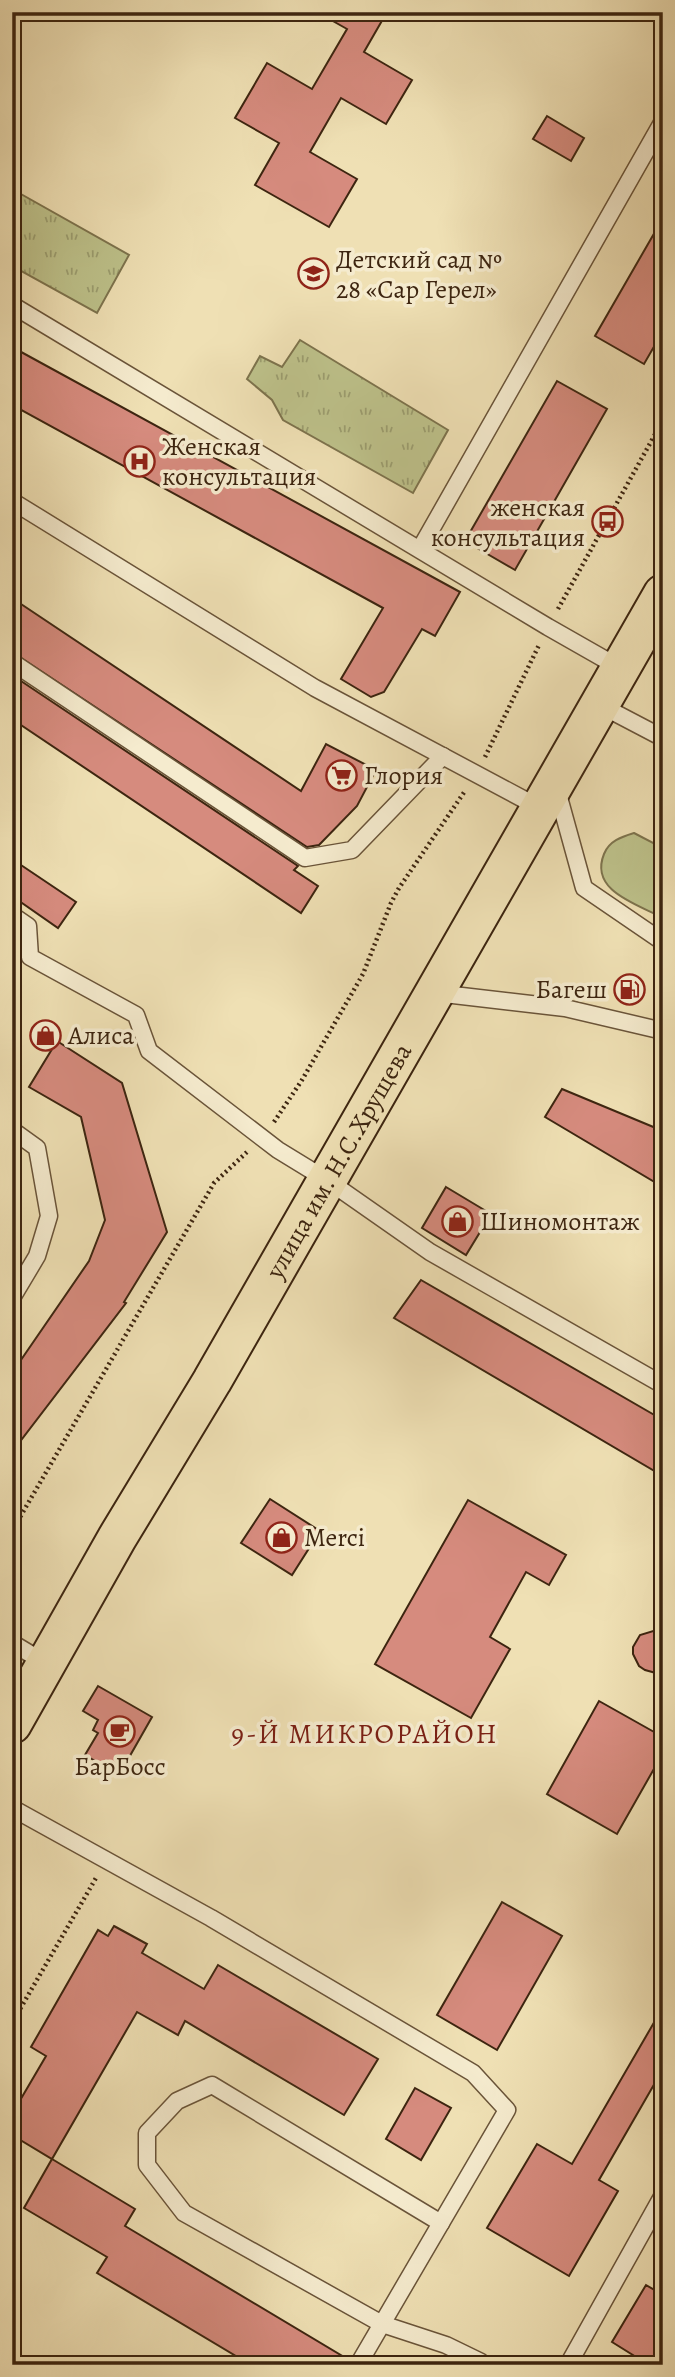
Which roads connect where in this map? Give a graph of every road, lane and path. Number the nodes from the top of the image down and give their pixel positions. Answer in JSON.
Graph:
{"nodes":[{"id":1,"x":663,"y":121,"type":"edge"},
{"id":2,"x":12,"y":305,"type":"edge"},
{"id":3,"x":663,"y":420,"type":"edge"},
{"id":4,"x":653,"y":438,"type":"junction"},
{"id":5,"x":663,"y":444,"type":"edge"},
{"id":6,"x":12,"y":501,"type":"edge"},
{"id":7,"x":420,"y":549,"type":"junction"},
{"id":8,"x":663,"y":594,"type":"edge"},
{"id":9,"x":548,"y":627,"type":"junction"},
{"id":10,"x":12,"y":662,"type":"edge"},
{"id":11,"x":620,"y":668,"type":"junction"},
{"id":12,"x":600,"y":705,"type":"junction"},
{"id":13,"x":663,"y":738,"type":"edge"},
{"id":14,"x":443,"y":756,"type":"junction"},
{"id":15,"x":477,"y":774,"type":"junction"},
{"id":16,"x":548,"y":795,"type":"junction"},
{"id":17,"x":12,"y":915,"type":"edge"},
{"id":18,"x":663,"y":942,"type":"edge"},
{"id":19,"x":434,"y":993,"type":"junction"},
{"id":20,"x":663,"y":1031,"type":"edge"},
{"id":21,"x":12,"y":1130,"type":"edge"},
{"id":22,"x":262,"y":1138,"type":"junction"},
{"id":23,"x":327,"y":1180,"type":"junction"},
{"id":24,"x":12,"y":1298,"type":"edge"},
{"id":25,"x":663,"y":1385,"type":"edge"},
{"id":26,"x":12,"y":1531,"type":"edge"},
{"id":27,"x":12,"y":1643,"type":"edge"},
{"id":28,"x":47,"y":1664,"type":"junction"},
{"id":29,"x":12,"y":1724,"type":"edge"},
{"id":30,"x":12,"y":1808,"type":"edge"},
{"id":31,"x":106,"y":1860,"type":"junction"},
{"id":32,"x":12,"y":2023,"type":"edge"},
{"id":33,"x":663,"y":2195,"type":"edge"},
{"id":34,"x":441,"y":2223,"type":"junction"},
{"id":35,"x":382,"y":2324,"type":"junction"},
{"id":36,"x":481,"y":2362,"type":"dead end"},
{"id":37,"x":358,"y":2365,"type":"edge"},
{"id":38,"x":568,"y":2365,"type":"edge"}],
"edges":[{"from":1,"to":7,"type":"lane"},
{"from":2,"to":7,"type":"lane"},
{"from":3,"to":4,"type":"path"},
{"from":4,"to":5,"type":"path"},
{"from":4,"to":9,"type":"path"},
{"from":6,"to":14,"type":"lane"},
{"from":7,"to":9,"type":"lane"},
{"from":8,"to":11,"type":"main road","name":"улица им. Н.С.Хрущева"},
{"from":9,"to":11,"type":"lane"},
{"from":9,"to":15,"type":"path"},
{"from":10,"to":14,"type":"lane"},
{"from":11,"to":12,"type":"main road","name":"улица им. Н.С.Хрущева"},
{"from":12,"to":13,"type":"lane"},
{"from":12,"to":16,"type":"main road","name":"улица им. Н.С.Хрущева"},
{"from":14,"to":15,"type":"lane"},
{"from":15,"to":16,"type":"lane"},
{"from":15,"to":22,"type":"path"},
{"from":16,"to":18,"type":"lane"},
{"from":16,"to":19,"type":"main road","name":"улица им. Н.С.Хрущева"},
{"from":17,"to":22,"type":"lane"},
{"from":19,"to":20,"type":"lane"},
{"from":19,"to":23,"type":"main road","name":"улица им. Н.С.Хрущева"},
{"from":21,"to":24,"type":"lane"},
{"from":22,"to":23,"type":"lane"},
{"from":22,"to":26,"type":"path"},
{"from":23,"to":25,"type":"lane"},
{"from":23,"to":28,"type":"main road","name":"улица им. Н.С.Хрущева"},
{"from":27,"to":28,"type":"lane"},
{"from":28,"to":29,"type":"main road","name":"улица им. Н.С.Хрущева"},
{"from":30,"to":31,"type":"lane"},
{"from":31,"to":32,"type":"path"},
{"from":31,"to":34,"type":"lane"},
{"from":33,"to":38,"type":"lane"},
{"from":34,"to":35,"type":"lane"},
{"from":34,"to":35,"type":"lane"},
{"from":35,"to":36,"type":"lane"},
{"from":35,"to":37,"type":"lane"}]}
